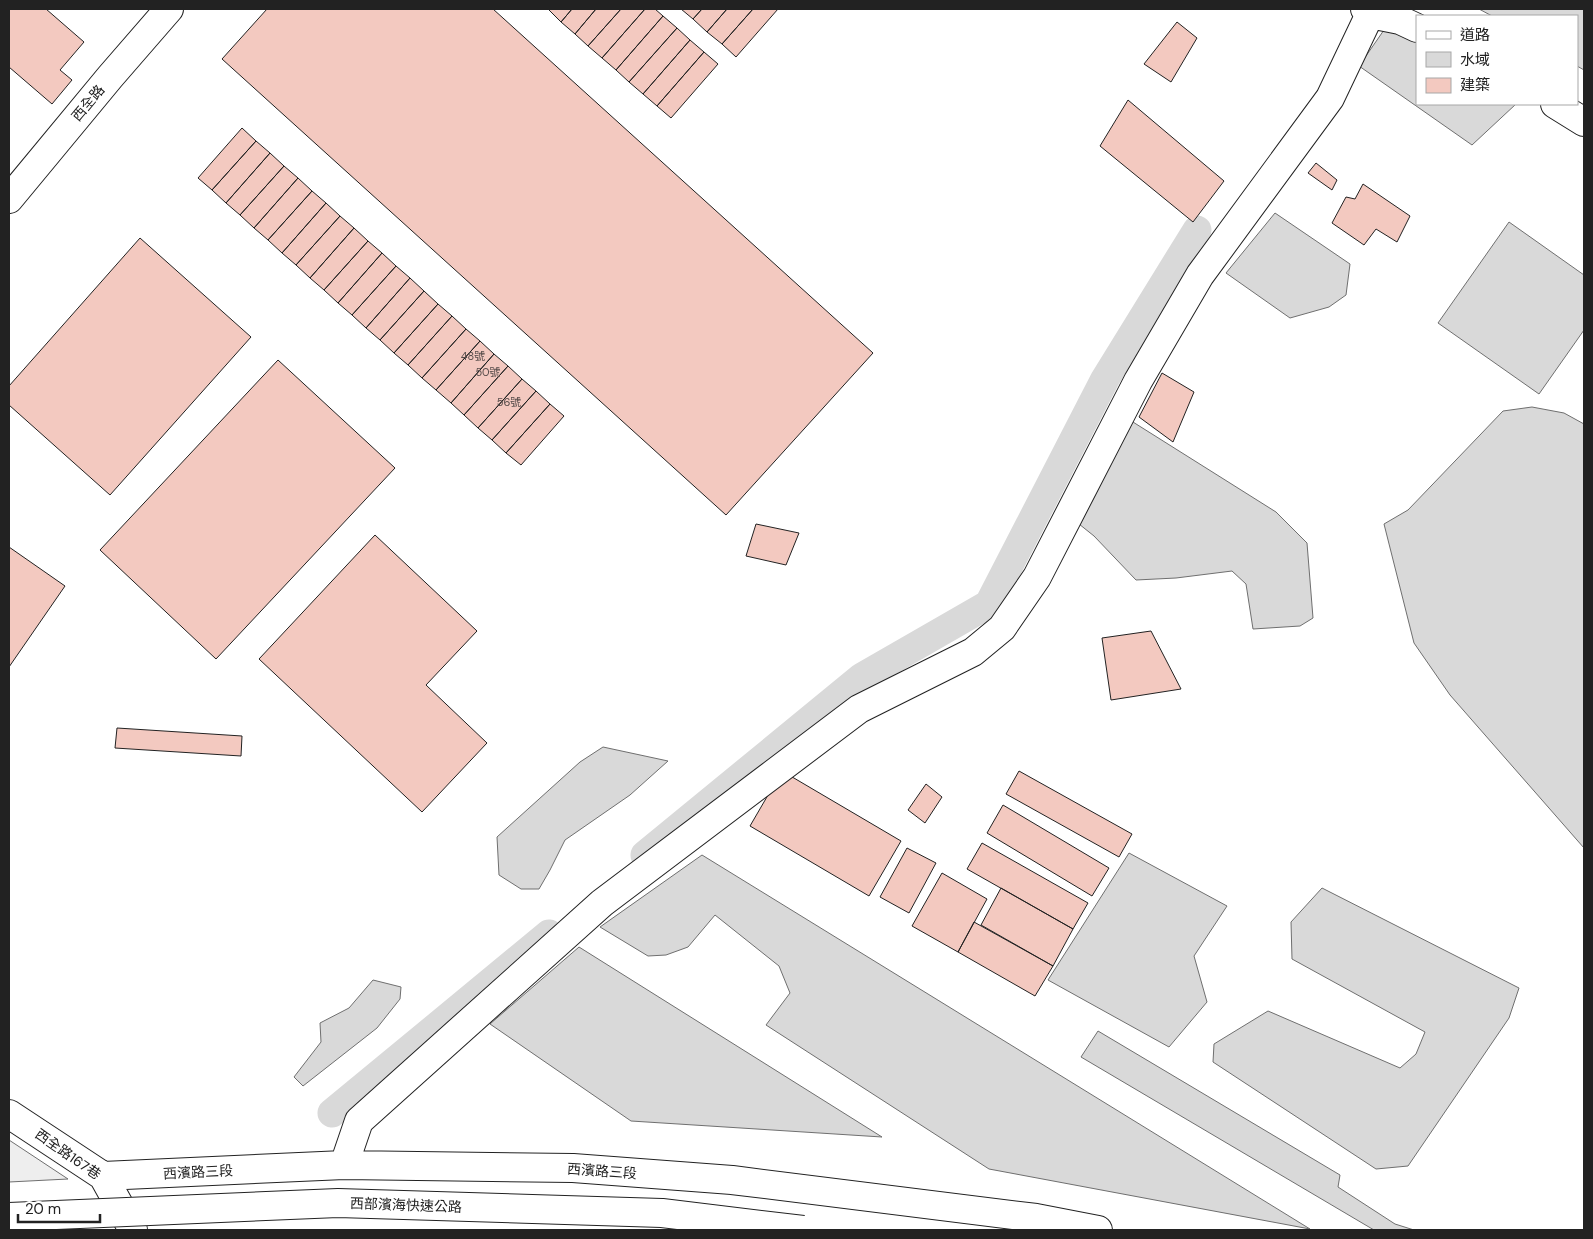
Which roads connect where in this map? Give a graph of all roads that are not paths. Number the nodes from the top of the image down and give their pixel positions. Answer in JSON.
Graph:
{"nodes":[{"id":1,"x":169,"y":9,"type":"edge"},
{"id":2,"x":1367,"y":11,"type":"edge"},
{"id":3,"x":1416,"y":28,"type":"edge"},
{"id":4,"x":1557,"y":105,"type":"edge"},
{"id":5,"x":1584,"y":122,"type":"edge"},
{"id":6,"x":9,"y":199,"type":"edge"},
{"id":7,"x":9,"y":1114,"type":"edge"},
{"id":8,"x":344,"y":1165,"type":"junction"},
{"id":9,"x":103,"y":1176,"type":"junction"},
{"id":10,"x":9,"y":1217,"type":"edge"},
{"id":11,"x":133,"y":1230,"type":"edge"},
{"id":12,"x":802,"y":1230,"type":"edge"},
{"id":13,"x":1098,"y":1230,"type":"edge"}],
"edges":[{"from":1,"to":6,"type":"main road","name":"西全路"},
{"from":2,"to":3,"type":"main road"},
{"from":2,"to":8,"type":"main road"},
{"from":4,"to":5,"type":"main road"},
{"from":7,"to":9,"type":"main road","name":"西全路167巷"},
{"from":8,"to":9,"type":"main road","name":"西濱路三段"},
{"from":8,"to":13,"type":"main road","name":"西濱路三段"},
{"from":9,"to":11,"type":"main road","name":"西全路167巷"},
{"from":10,"to":12,"type":"main road","name":"西部濱海快速公路","bridge":true}]}
